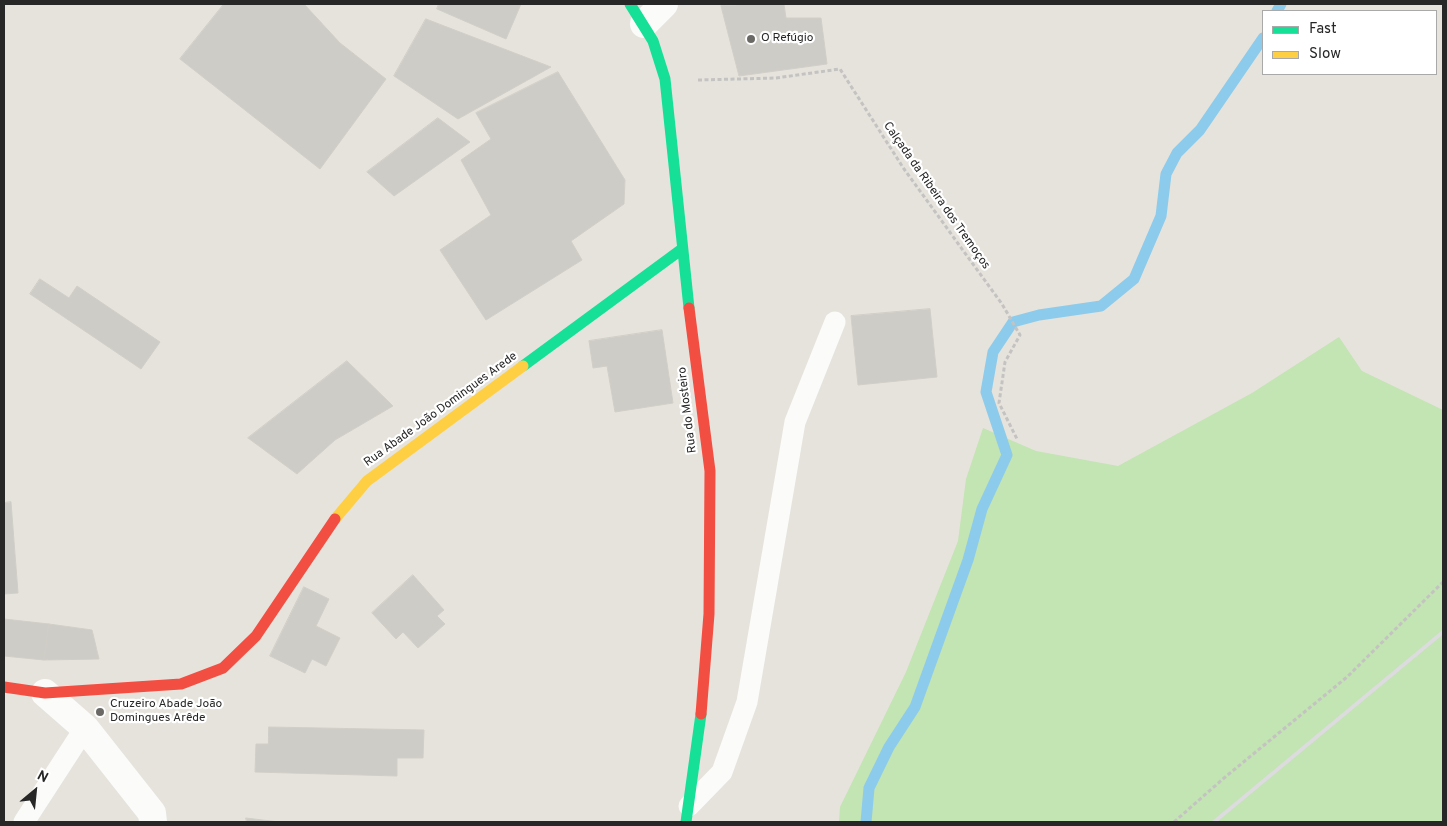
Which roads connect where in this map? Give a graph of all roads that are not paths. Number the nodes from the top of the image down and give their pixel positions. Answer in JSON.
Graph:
{"nodes":[{"id":1,"x":664,"y":4,"type":"edge"},
{"id":2,"x":637,"y":14,"type":"edge"},
{"id":3,"x":682,"y":249,"type":"junction"},
{"id":4,"x":835,"y":322,"type":"dead end"},
{"id":5,"x":5,"y":688,"type":"edge"},
{"id":6,"x":45,"y":693,"type":"junction"},
{"id":7,"x":85,"y":728,"type":"junction"},
{"id":8,"x":687,"y":814,"type":"edge"},
{"id":9,"x":24,"y":822,"type":"edge"},
{"id":10,"x":153,"y":822,"type":"edge"}],
"edges":[{"from":1,"to":2,"type":"street"},
{"from":2,"to":3,"type":"street","name":"Rua do Mosteiro"},
{"from":3,"to":6,"type":"street","name":"Rua Abade João Domingues Arede"},
{"from":3,"to":8,"type":"street","name":"Rua do Mosteiro"},
{"from":4,"to":8,"type":"lane"},
{"from":5,"to":6,"type":"street","name":"Rua Abade João Domingues Arede"},
{"from":6,"to":7,"type":"street"},
{"from":7,"to":9,"type":"lane"},
{"from":7,"to":10,"type":"street"}]}
